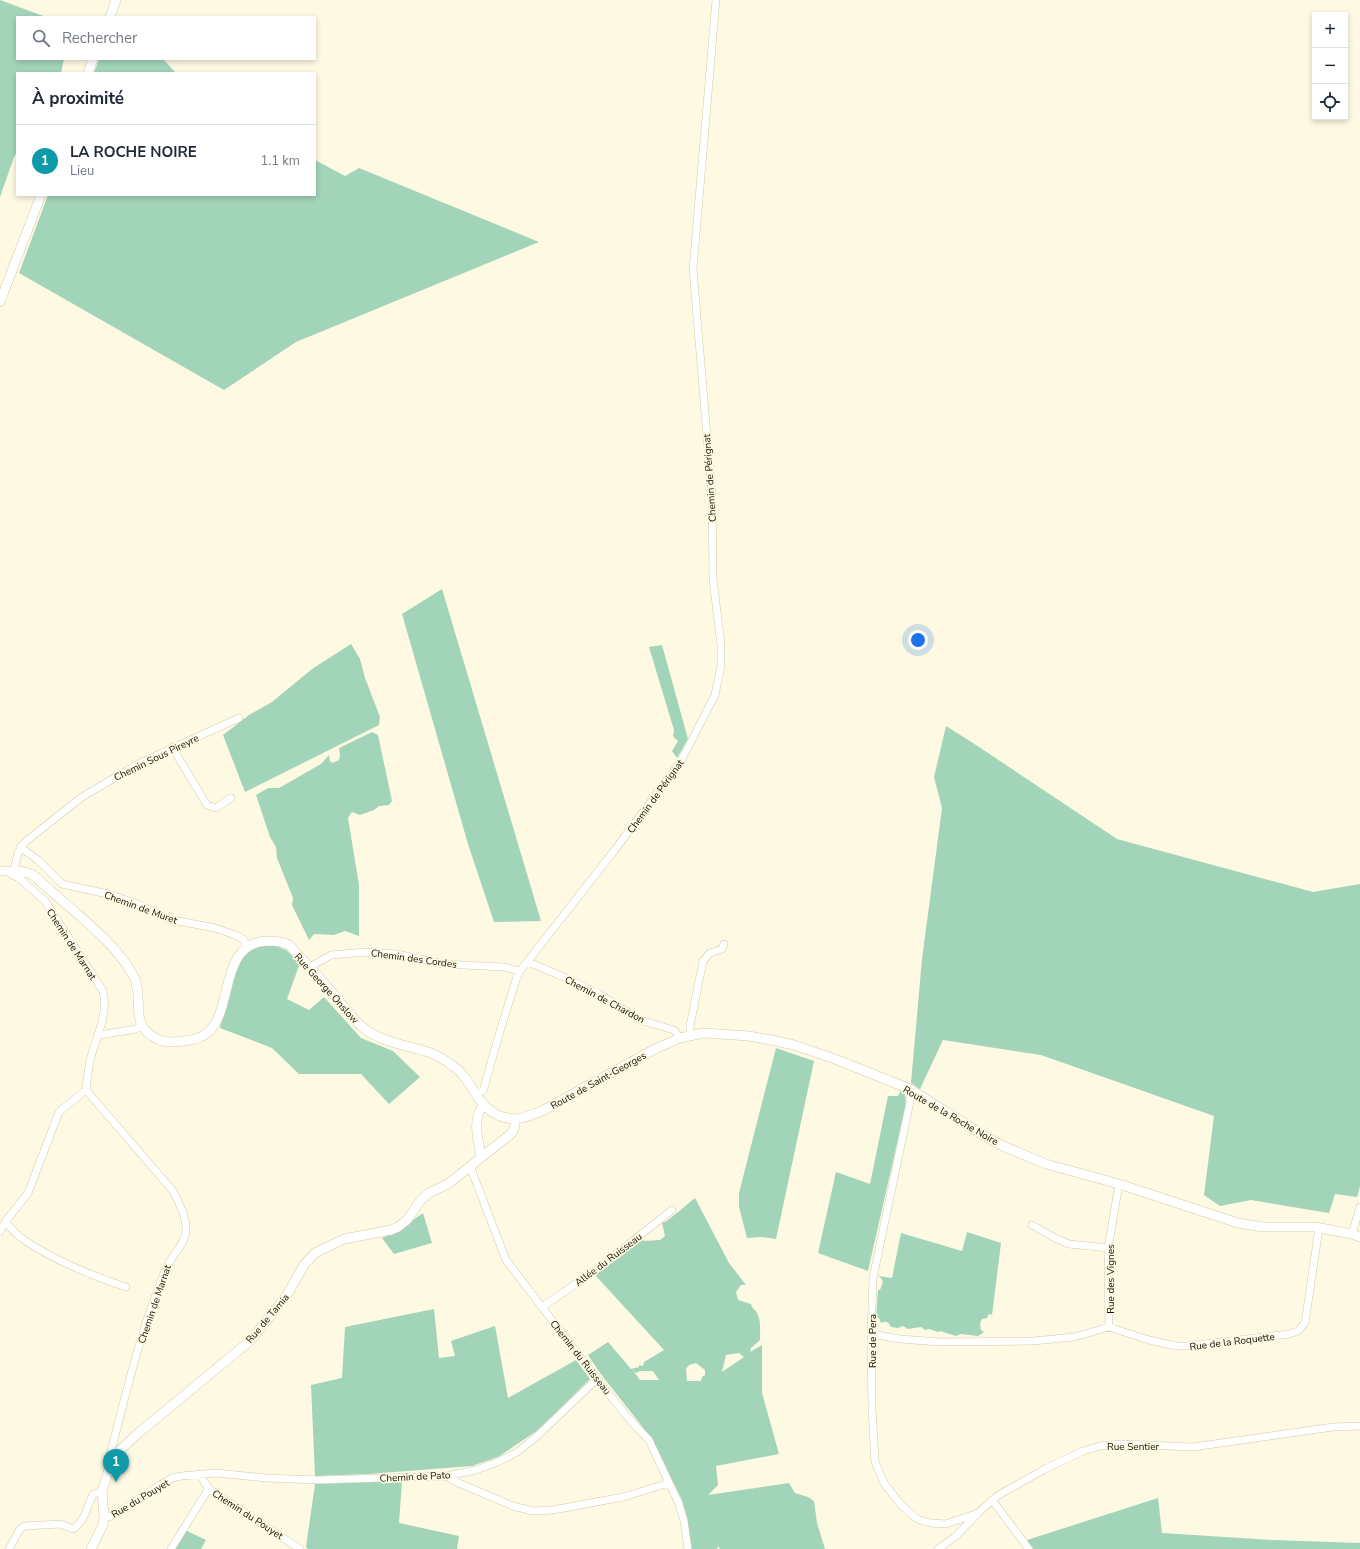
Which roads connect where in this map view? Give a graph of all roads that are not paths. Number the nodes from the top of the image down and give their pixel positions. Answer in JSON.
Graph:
{"nodes":[{"id":1,"x":116,"y":0,"type":"edge"},
{"id":2,"x":716,"y":0,"type":"edge"},
{"id":3,"x":110,"y":16,"type":"edge"},
{"id":4,"x":93,"y":60,"type":"edge"},
{"id":5,"x":88,"y":72,"type":"edge"},
{"id":6,"x":41,"y":196,"type":"edge"},
{"id":7,"x":0,"y":302,"type":"edge"},
{"id":8,"x":239,"y":718,"type":"dead end"},
{"id":9,"x":172,"y":748,"type":"junction"},
{"id":10,"x":231,"y":798,"type":"dead end"},
{"id":11,"x":20,"y":847,"type":"junction"},
{"id":12,"x":7,"y":871,"type":"edge"},
{"id":13,"x":724,"y":944,"type":"dead end"},
{"id":14,"x":247,"y":946,"type":"junction"},
{"id":15,"x":528,"y":962,"type":"junction"},
{"id":16,"x":310,"y":967,"type":"junction"},
{"id":17,"x":520,"y":971,"type":"junction"},
{"id":18,"x":142,"y":1026,"type":"junction"},
{"id":19,"x":99,"y":1035,"type":"junction"},
{"id":20,"x":690,"y":1035,"type":"junction"},
{"id":21,"x":680,"y":1038,"type":"junction"},
{"id":22,"x":910,"y":1089,"type":"junction"},
{"id":23,"x":86,"y":1090,"type":"junction"},
{"id":24,"x":475,"y":1093,"type":"junction"},
{"id":25,"x":483,"y":1105,"type":"junction"},
{"id":26,"x":515,"y":1120,"type":"junction"},
{"id":27,"x":481,"y":1156,"type":"junction"},
{"id":28,"x":470,"y":1166,"type":"junction"},
{"id":29,"x":1119,"y":1184,"type":"junction"},
{"id":30,"x":1360,"y":1207,"type":"edge"},
{"id":31,"x":672,"y":1210,"type":"dead end"},
{"id":32,"x":5,"y":1222,"type":"junction"},
{"id":33,"x":1032,"y":1225,"type":"dead end"},
{"id":34,"x":1319,"y":1228,"type":"junction"},
{"id":35,"x":0,"y":1232,"type":"edge"},
{"id":36,"x":1356,"y":1236,"type":"edge"},
{"id":37,"x":1108,"y":1248,"type":"junction"},
{"id":38,"x":126,"y":1287,"type":"dead end"},
{"id":39,"x":542,"y":1307,"type":"junction"},
{"id":40,"x":1109,"y":1327,"type":"junction"},
{"id":41,"x":871,"y":1334,"type":"junction"},
{"id":42,"x":598,"y":1379,"type":"junction"},
{"id":43,"x":1360,"y":1426,"type":"edge"},
{"id":44,"x":110,"y":1466,"type":"junction"},
{"id":45,"x":200,"y":1475,"type":"junction"},
{"id":46,"x":446,"y":1476,"type":"junction"},
{"id":47,"x":669,"y":1483,"type":"junction"},
{"id":48,"x":209,"y":1489,"type":"junction"},
{"id":49,"x":103,"y":1494,"type":"junction"},
{"id":50,"x":992,"y":1500,"type":"junction"},
{"id":51,"x":978,"y":1512,"type":"junction"},
{"id":52,"x":104,"y":1517,"type":"junction"},
{"id":53,"x":9,"y":1549,"type":"edge"},
{"id":54,"x":91,"y":1549,"type":"edge"},
{"id":55,"x":171,"y":1549,"type":"edge"},
{"id":56,"x":300,"y":1549,"type":"edge"},
{"id":57,"x":688,"y":1549,"type":"edge"},
{"id":58,"x":938,"y":1549,"type":"edge"},
{"id":59,"x":1029,"y":1549,"type":"edge"}],
"edges":[{"from":1,"to":3,"type":"street"},
{"from":2,"to":15,"type":"street","name":"Chemin de Pérignat"},
{"from":4,"to":5,"type":"street"},
{"from":6,"to":7,"type":"street"},
{"from":8,"to":9,"type":"street","name":"Chemin Sous Pireyre"},
{"from":9,"to":10,"type":"street"},
{"from":9,"to":11,"type":"street","name":"Chemin Sous Pireyre"},
{"from":11,"to":12,"type":"street"},
{"from":11,"to":14,"type":"street","name":"Chemin de Muret"},
{"from":12,"to":18,"type":"street"},
{"from":12,"to":19,"type":"street","name":"Chemin de Marnat"},
{"from":13,"to":20,"type":"street"},
{"from":14,"to":16,"type":"street","name":"Rue George Onslow"},
{"from":14,"to":18,"type":"street"},
{"from":15,"to":17,"type":"street","name":"Chemin de Pérignat"},
{"from":15,"to":21,"type":"street","name":"Chemin de Chardon"},
{"from":16,"to":17,"type":"street","name":"Chemin des Cordes"},
{"from":16,"to":24,"type":"street","name":"Rue George Onslow"},
{"from":17,"to":24,"type":"street","name":"Chemin de Pérignat"},
{"from":18,"to":19,"type":"street"},
{"from":19,"to":23,"type":"street","name":"Chemin de Marnat"},
{"from":20,"to":21,"type":"street","name":"Route de la Roche Noire"},
{"from":20,"to":22,"type":"street","name":"Route de la Roche Noire"},
{"from":21,"to":26,"type":"street","name":"Route de Saint-Georges"},
{"from":22,"to":29,"type":"street","name":"Route de la Roche Noire"},
{"from":22,"to":41,"type":"street","name":"Rue de Pera"},
{"from":23,"to":32,"type":"street"},
{"from":23,"to":44,"type":"street","name":"Chemin de Marnat"},
{"from":24,"to":25,"type":"street","name":"Rue George Onslow"},
{"from":25,"to":26,"type":"street"},
{"from":25,"to":27,"type":"street"},
{"from":26,"to":27,"type":"street","name":"Rue de Tamia"},
{"from":27,"to":28,"type":"street","name":"Rue de Tamia"},
{"from":28,"to":39,"type":"street","name":"Chemin du Ruisseau"},
{"from":28,"to":44,"type":"street","name":"Rue de Tamia"},
{"from":29,"to":34,"type":"street","name":"Route de la Roche Noire"},
{"from":29,"to":37,"type":"street","name":"Rue des Vignes"},
{"from":30,"to":36,"type":"street"},
{"from":31,"to":39,"type":"street","name":"Allée du Ruisseau"},
{"from":32,"to":35,"type":"street"},
{"from":32,"to":38,"type":"street"},
{"from":33,"to":37,"type":"street"},
{"from":34,"to":36,"type":"street","name":"Route de la Roche Noire"},
{"from":34,"to":40,"type":"street","name":"Rue de la Roquette"},
{"from":37,"to":40,"type":"street","name":"Rue des Vignes"},
{"from":39,"to":42,"type":"street","name":"Chemin du Ruisseau"},
{"from":40,"to":41,"type":"street"},
{"from":41,"to":51,"type":"street","name":"Rue de Pera"},
{"from":42,"to":46,"type":"street","name":"Chemin de Pato"},
{"from":42,"to":47,"type":"street","name":"Chemin du Ruisseau"},
{"from":43,"to":50,"type":"street","name":"Rue Sentier"},
{"from":44,"to":49,"type":"street","name":"Rue de Tamia"},
{"from":45,"to":46,"type":"street","name":"Chemin de Pato"},
{"from":45,"to":48,"type":"street","name":"Chemin du Pouyet"},
{"from":45,"to":52,"type":"street","name":"Rue du Pouyet"},
{"from":46,"to":47,"type":"street"},
{"from":47,"to":57,"type":"street","name":"Chemin du Ruisseau"},
{"from":48,"to":55,"type":"street"},
{"from":48,"to":56,"type":"street","name":"Chemin du Pouyet"},
{"from":49,"to":52,"type":"street","name":"Rue de Tamia"},
{"from":49,"to":53,"type":"street"},
{"from":50,"to":51,"type":"street","name":"Rue Sentier"},
{"from":50,"to":59,"type":"street"},
{"from":51,"to":58,"type":"street","name":"Rue Sentier"},
{"from":52,"to":54,"type":"street"}]}
